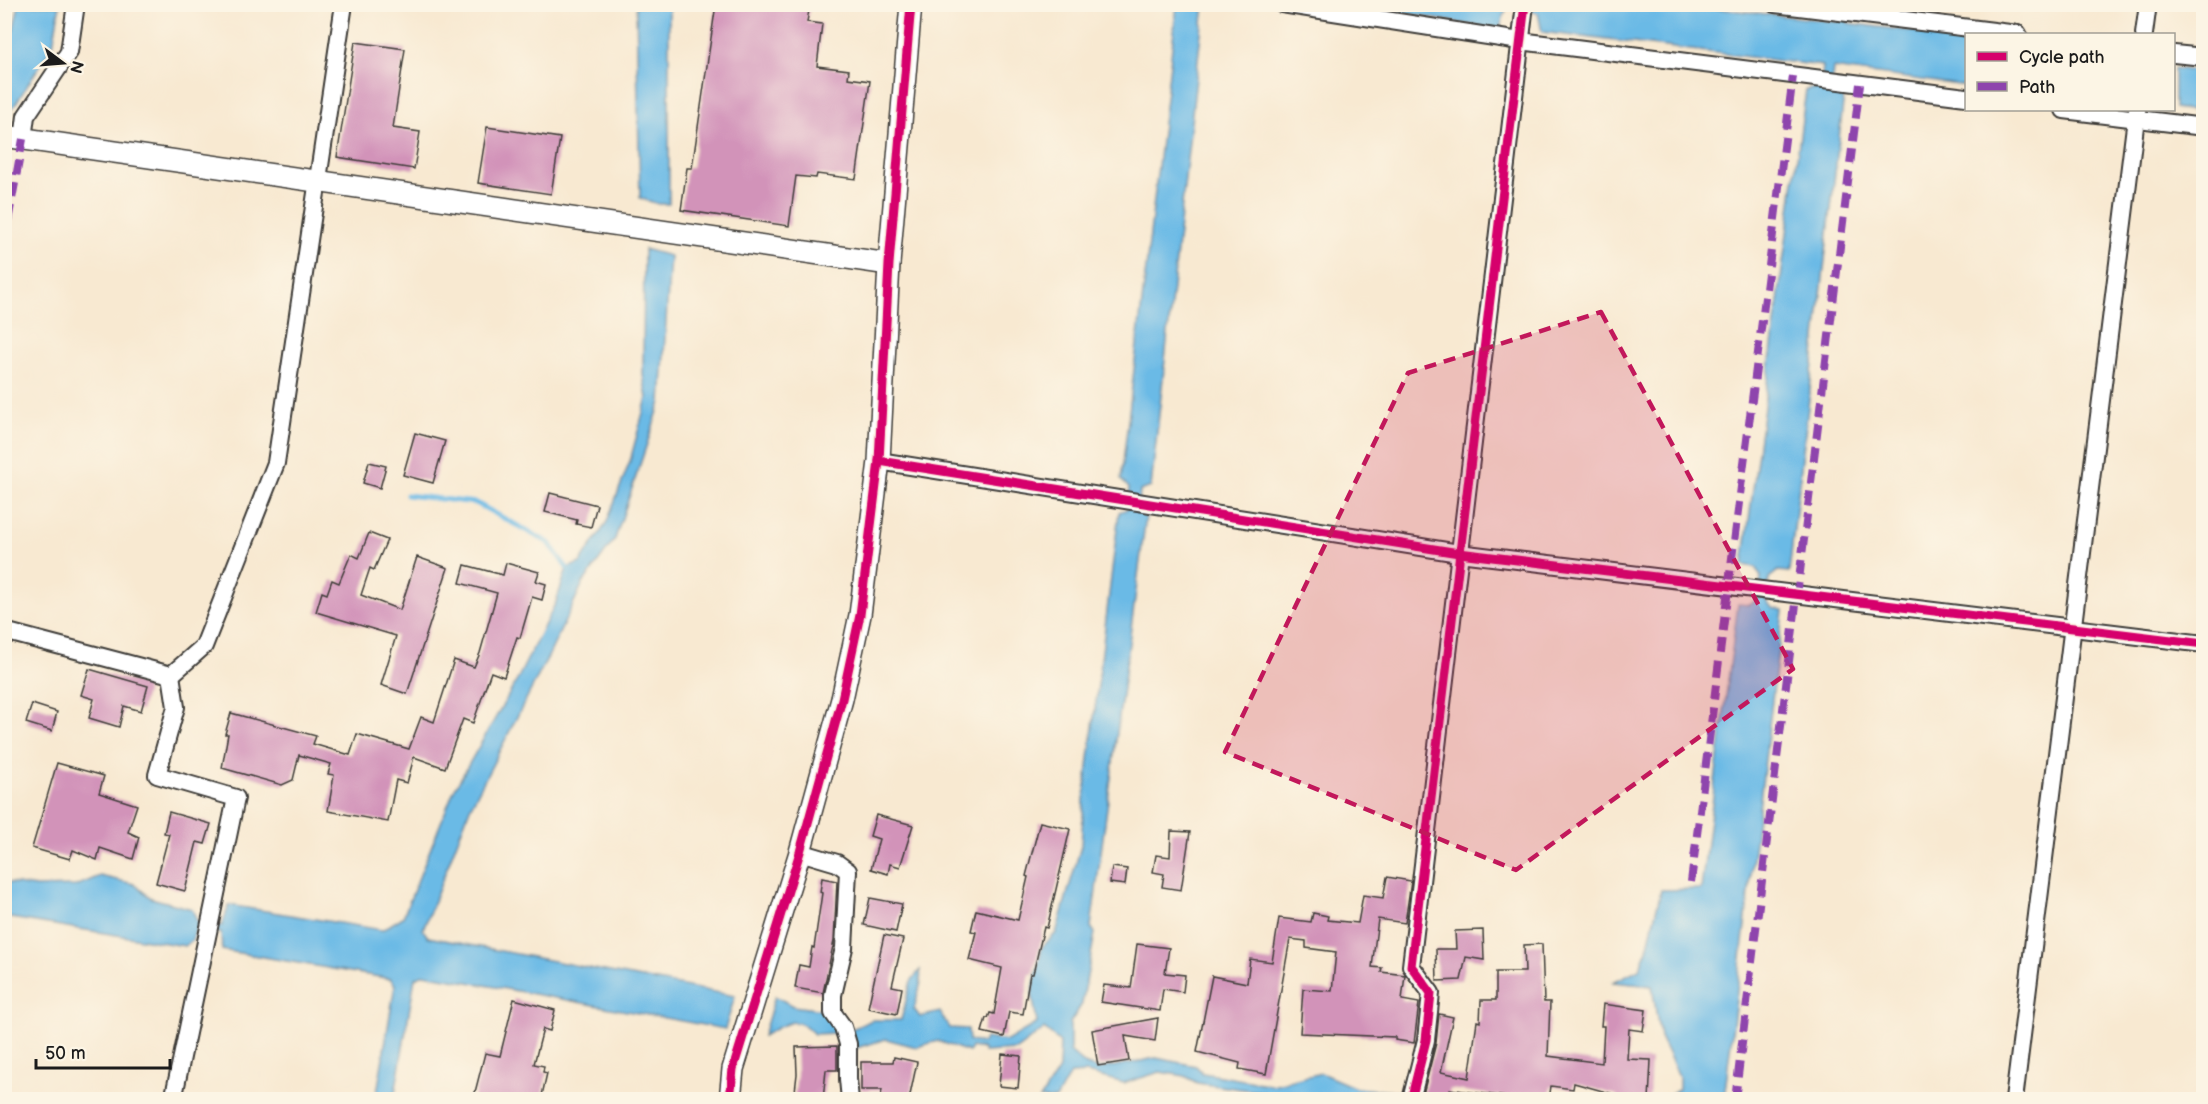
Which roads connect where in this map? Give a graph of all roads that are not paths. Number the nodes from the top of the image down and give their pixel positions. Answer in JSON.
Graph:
{"nodes":[{"id":1,"x":76,"y":4,"type":"edge"},
{"id":2,"x":344,"y":4,"type":"edge"},
{"id":3,"x":911,"y":4,"type":"edge"},
{"id":4,"x":1282,"y":4,"type":"edge"},
{"id":5,"x":1525,"y":4,"type":"edge"},
{"id":6,"x":1775,"y":4,"type":"edge"},
{"id":7,"x":2148,"y":4,"type":"edge"},
{"id":8,"x":2010,"y":33,"type":"edge"},
{"id":9,"x":2144,"y":33,"type":"edge"},
{"id":10,"x":1520,"y":41,"type":"junction"},
{"id":11,"x":2175,"y":54,"type":"edge"},
{"id":12,"x":2204,"y":57,"type":"edge"},
{"id":13,"x":1965,"y":97,"type":"edge"},
{"id":14,"x":2082,"y":111,"type":"edge"},
{"id":15,"x":2137,"y":114,"type":"edge"},
{"id":16,"x":2204,"y":127,"type":"edge"},
{"id":17,"x":14,"y":138,"type":"edge"},
{"id":18,"x":318,"y":183,"type":"junction"},
{"id":19,"x":889,"y":264,"type":"junction"},
{"id":20,"x":879,"y":461,"type":"junction"},
{"id":21,"x":1459,"y":554,"type":"junction"},
{"id":22,"x":2071,"y":629,"type":"junction"},
{"id":23,"x":4,"y":631,"type":"edge"},
{"id":24,"x":2204,"y":644,"type":"edge"},
{"id":25,"x":171,"y":675,"type":"junction"},
{"id":26,"x":800,"y":852,"type":"junction"},
{"id":27,"x":1412,"y":1098,"type":"edge"},
{"id":28,"x":173,"y":1100,"type":"edge"},
{"id":29,"x":730,"y":1100,"type":"edge"},
{"id":30,"x":850,"y":1100,"type":"edge"},
{"id":31,"x":2014,"y":1100,"type":"edge"}],
"edges":[{"from":1,"to":17,"type":"street"},
{"from":2,"to":18,"type":"street"},
{"from":3,"to":19,"type":"street"},
{"from":4,"to":10,"type":"street"},
{"from":5,"to":10,"type":"street"},
{"from":6,"to":8,"type":"street"},
{"from":7,"to":9,"type":"street"},
{"from":10,"to":13,"type":"street"},
{"from":10,"to":21,"type":"street"},
{"from":11,"to":12,"type":"street"},
{"from":14,"to":15,"type":"street"},
{"from":15,"to":16,"type":"street"},
{"from":15,"to":22,"type":"street"},
{"from":17,"to":18,"type":"street"},
{"from":18,"to":19,"type":"street"},
{"from":18,"to":25,"type":"street"},
{"from":19,"to":20,"type":"street"},
{"from":20,"to":21,"type":"street"},
{"from":20,"to":26,"type":"street"},
{"from":21,"to":22,"type":"street"},
{"from":21,"to":27,"type":"street"},
{"from":22,"to":24,"type":"street"},
{"from":22,"to":31,"type":"street"},
{"from":23,"to":25,"type":"street"},
{"from":25,"to":28,"type":"street"},
{"from":26,"to":29,"type":"street"},
{"from":26,"to":30,"type":"street"}]}
